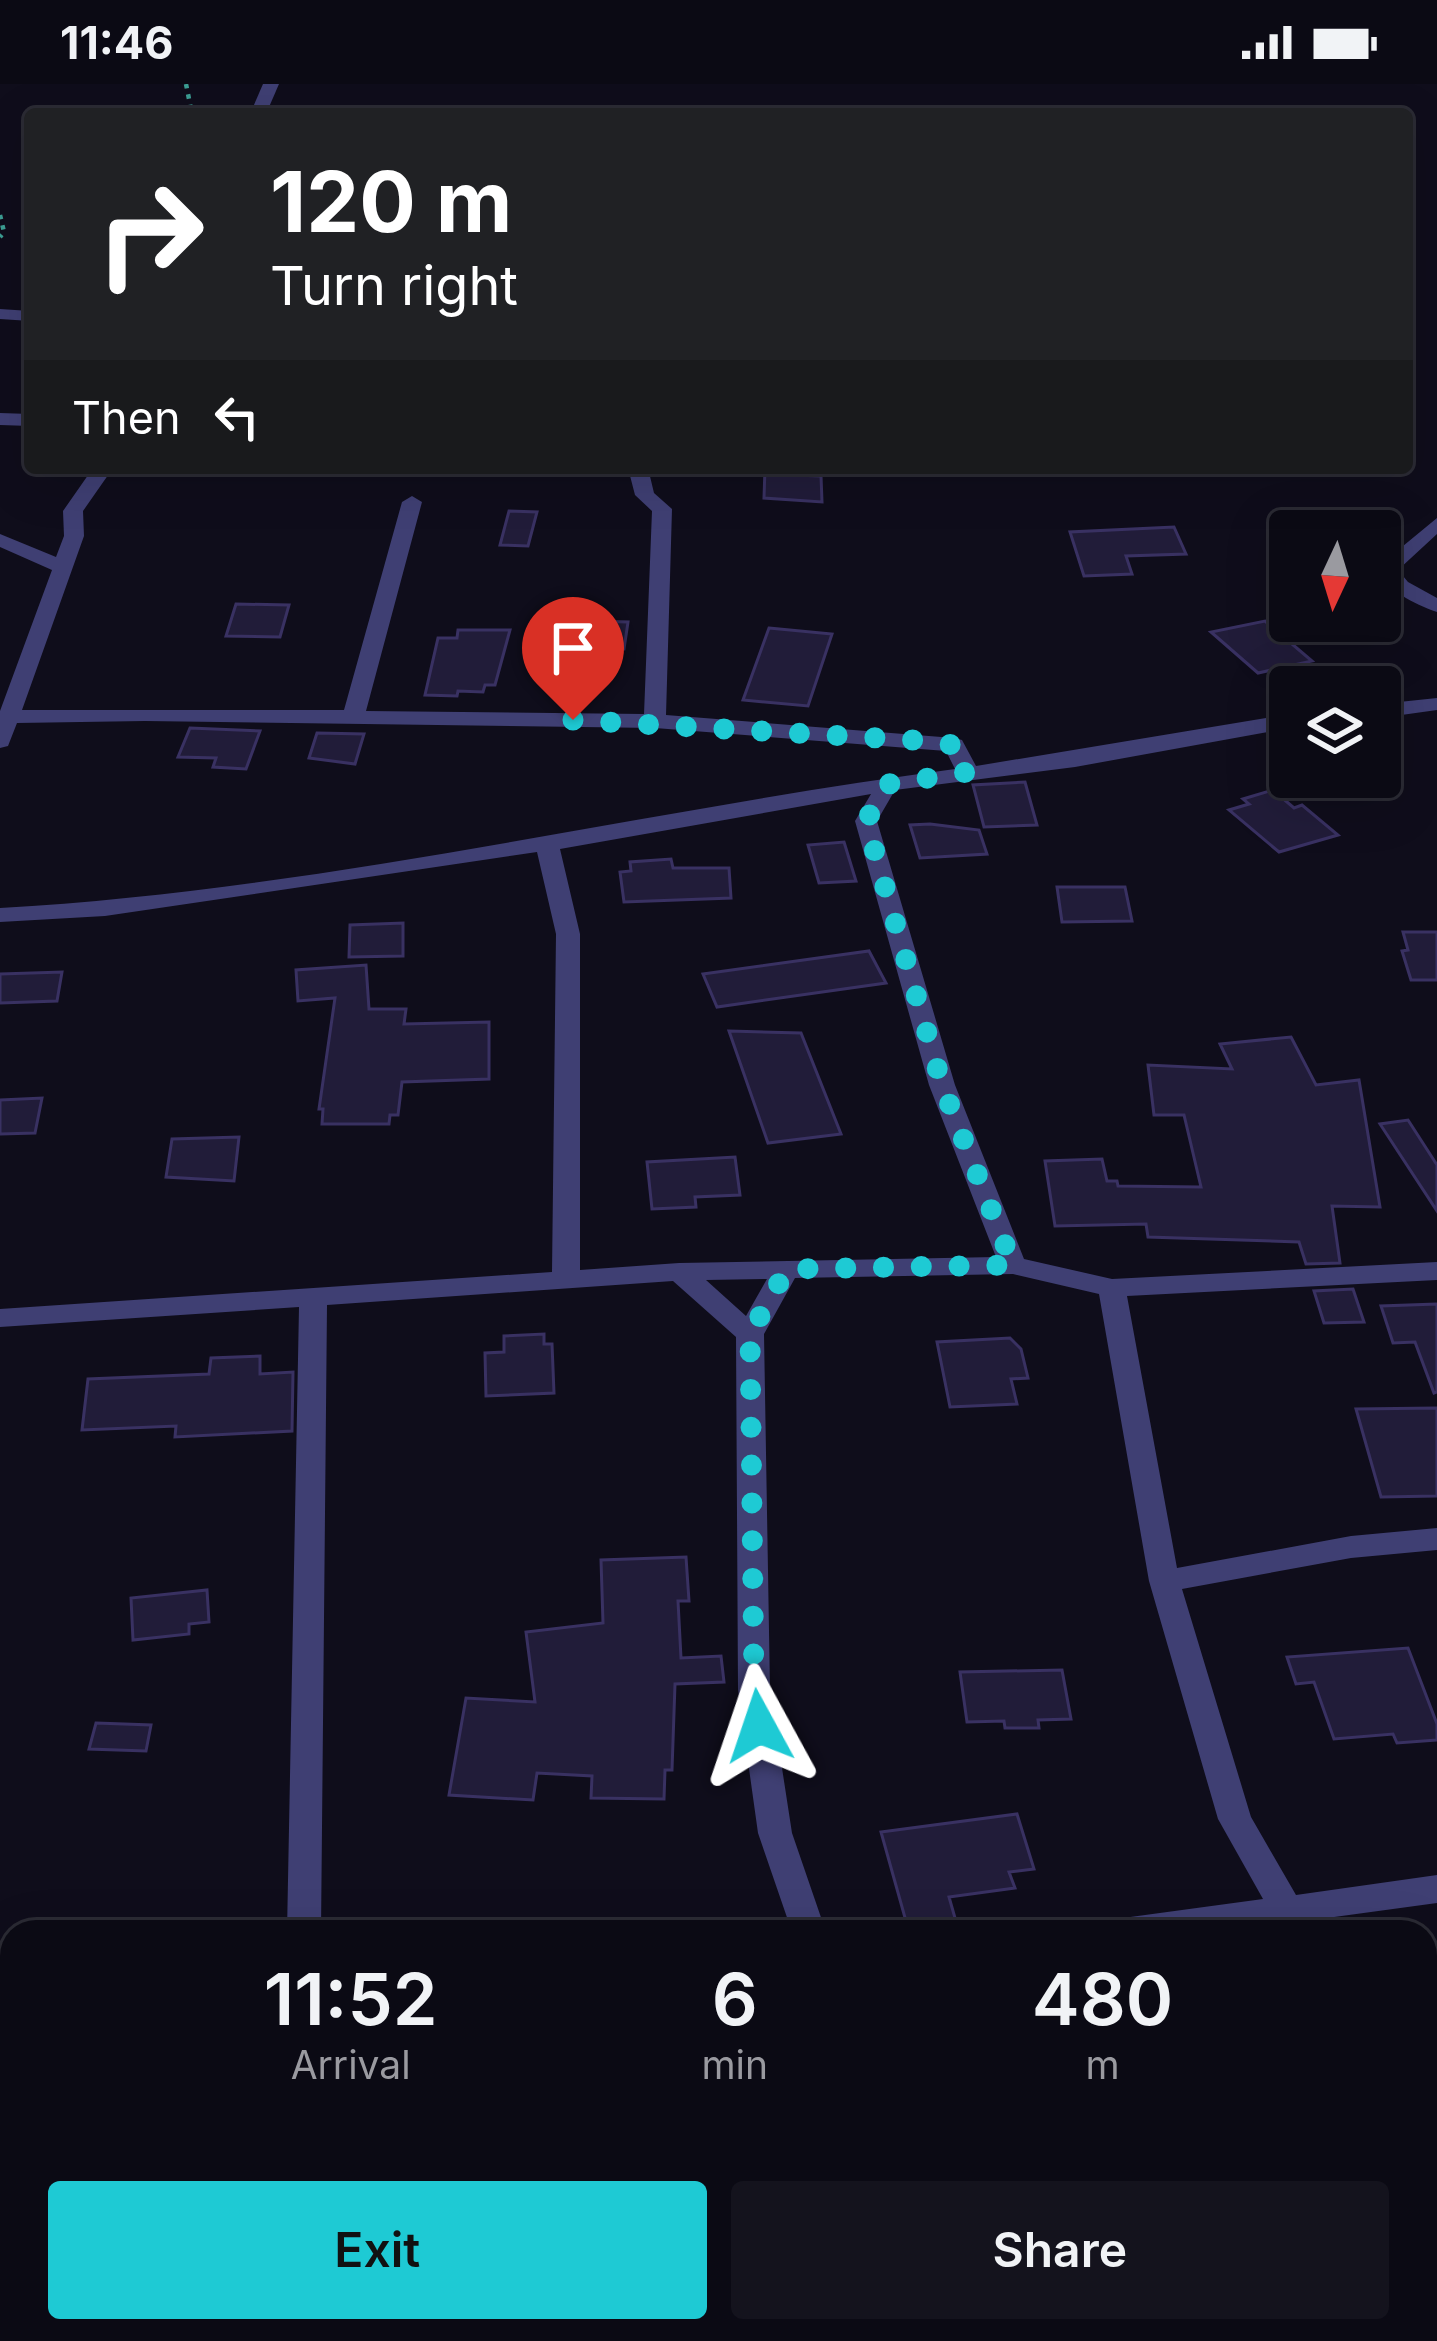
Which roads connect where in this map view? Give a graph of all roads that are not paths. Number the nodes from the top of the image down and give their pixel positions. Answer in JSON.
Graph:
{"nodes":[{"id":1,"x":100,"y":474,"type":"edge"},
{"id":2,"x":640,"y":474,"type":"edge"},
{"id":3,"x":412,"y":502,"type":"dead end"},
{"id":4,"x":1437,"y":524,"type":"edge"},
{"id":5,"x":0,"y":540,"type":"edge"},
{"id":6,"x":61,"y":567,"type":"junction"},
{"id":7,"x":1437,"y":606,"type":"edge"},
{"id":8,"x":1437,"y":704,"type":"edge"},
{"id":9,"x":1401,"y":708,"type":"edge"},
{"id":10,"x":8,"y":717,"type":"junction"},
{"id":11,"x":353,"y":717,"type":"junction"},
{"id":12,"x":655,"y":722,"type":"junction"},
{"id":13,"x":1269,"y":726,"type":"edge"},
{"id":14,"x":0,"y":741,"type":"edge"},
{"id":15,"x":968,"y":772,"type":"junction"},
{"id":16,"x":888,"y":784,"type":"junction"},
{"id":17,"x":817,"y":794,"type":"junction"},
{"id":18,"x":866,"y":821,"type":"junction"},
{"id":19,"x":547,"y":844,"type":"junction"},
{"id":20,"x":0,"y":915,"type":"edge"},
{"id":21,"x":1013,"y":1265,"type":"junction"},
{"id":22,"x":787,"y":1269,"type":"junction"},
{"id":23,"x":1437,"y":1271,"type":"edge"},
{"id":24,"x":680,"y":1272,"type":"junction"},
{"id":25,"x":566,"y":1282,"type":"junction"},
{"id":26,"x":1112,"y":1288,"type":"junction"},
{"id":27,"x":313,"y":1297,"type":"junction"},
{"id":28,"x":0,"y":1318,"type":"edge"},
{"id":29,"x":750,"y":1334,"type":"junction"},
{"id":30,"x":1437,"y":1539,"type":"edge"},
{"id":31,"x":1164,"y":1581,"type":"junction"},
{"id":32,"x":1437,"y":1889,"type":"edge"},
{"id":33,"x":1287,"y":1910,"type":"junction"},
{"id":34,"x":304,"y":1920,"type":"edge"},
{"id":35,"x":805,"y":1920,"type":"edge"},
{"id":36,"x":1212,"y":1920,"type":"edge"}],
"edges":[{"from":1,"to":6,"type":"street"},
{"from":2,"to":12,"type":"street"},
{"from":3,"to":11,"type":"street"},
{"from":4,"to":7,"type":"street"},
{"from":5,"to":6,"type":"street"},
{"from":6,"to":10,"type":"street"},
{"from":8,"to":9,"type":"street"},
{"from":10,"to":11,"type":"street"},
{"from":10,"to":14,"type":"street"},
{"from":11,"to":12,"type":"street"},
{"from":12,"to":15,"type":"street"},
{"from":13,"to":15,"type":"street"},
{"from":15,"to":16,"type":"street"},
{"from":16,"to":17,"type":"street"},
{"from":16,"to":18,"type":"street"},
{"from":17,"to":18,"type":"street"},
{"from":17,"to":19,"type":"street"},
{"from":18,"to":21,"type":"street"},
{"from":19,"to":20,"type":"street"},
{"from":19,"to":25,"type":"street"},
{"from":21,"to":22,"type":"street"},
{"from":21,"to":26,"type":"street"},
{"from":22,"to":24,"type":"street"},
{"from":22,"to":29,"type":"street"},
{"from":23,"to":26,"type":"street"},
{"from":24,"to":25,"type":"street"},
{"from":24,"to":29,"type":"street"},
{"from":25,"to":27,"type":"street"},
{"from":26,"to":31,"type":"street"},
{"from":27,"to":28,"type":"street"},
{"from":27,"to":34,"type":"street"},
{"from":29,"to":35,"type":"street"},
{"from":30,"to":31,"type":"street"},
{"from":31,"to":33,"type":"street"},
{"from":32,"to":33,"type":"street"},
{"from":33,"to":36,"type":"street"}]}
